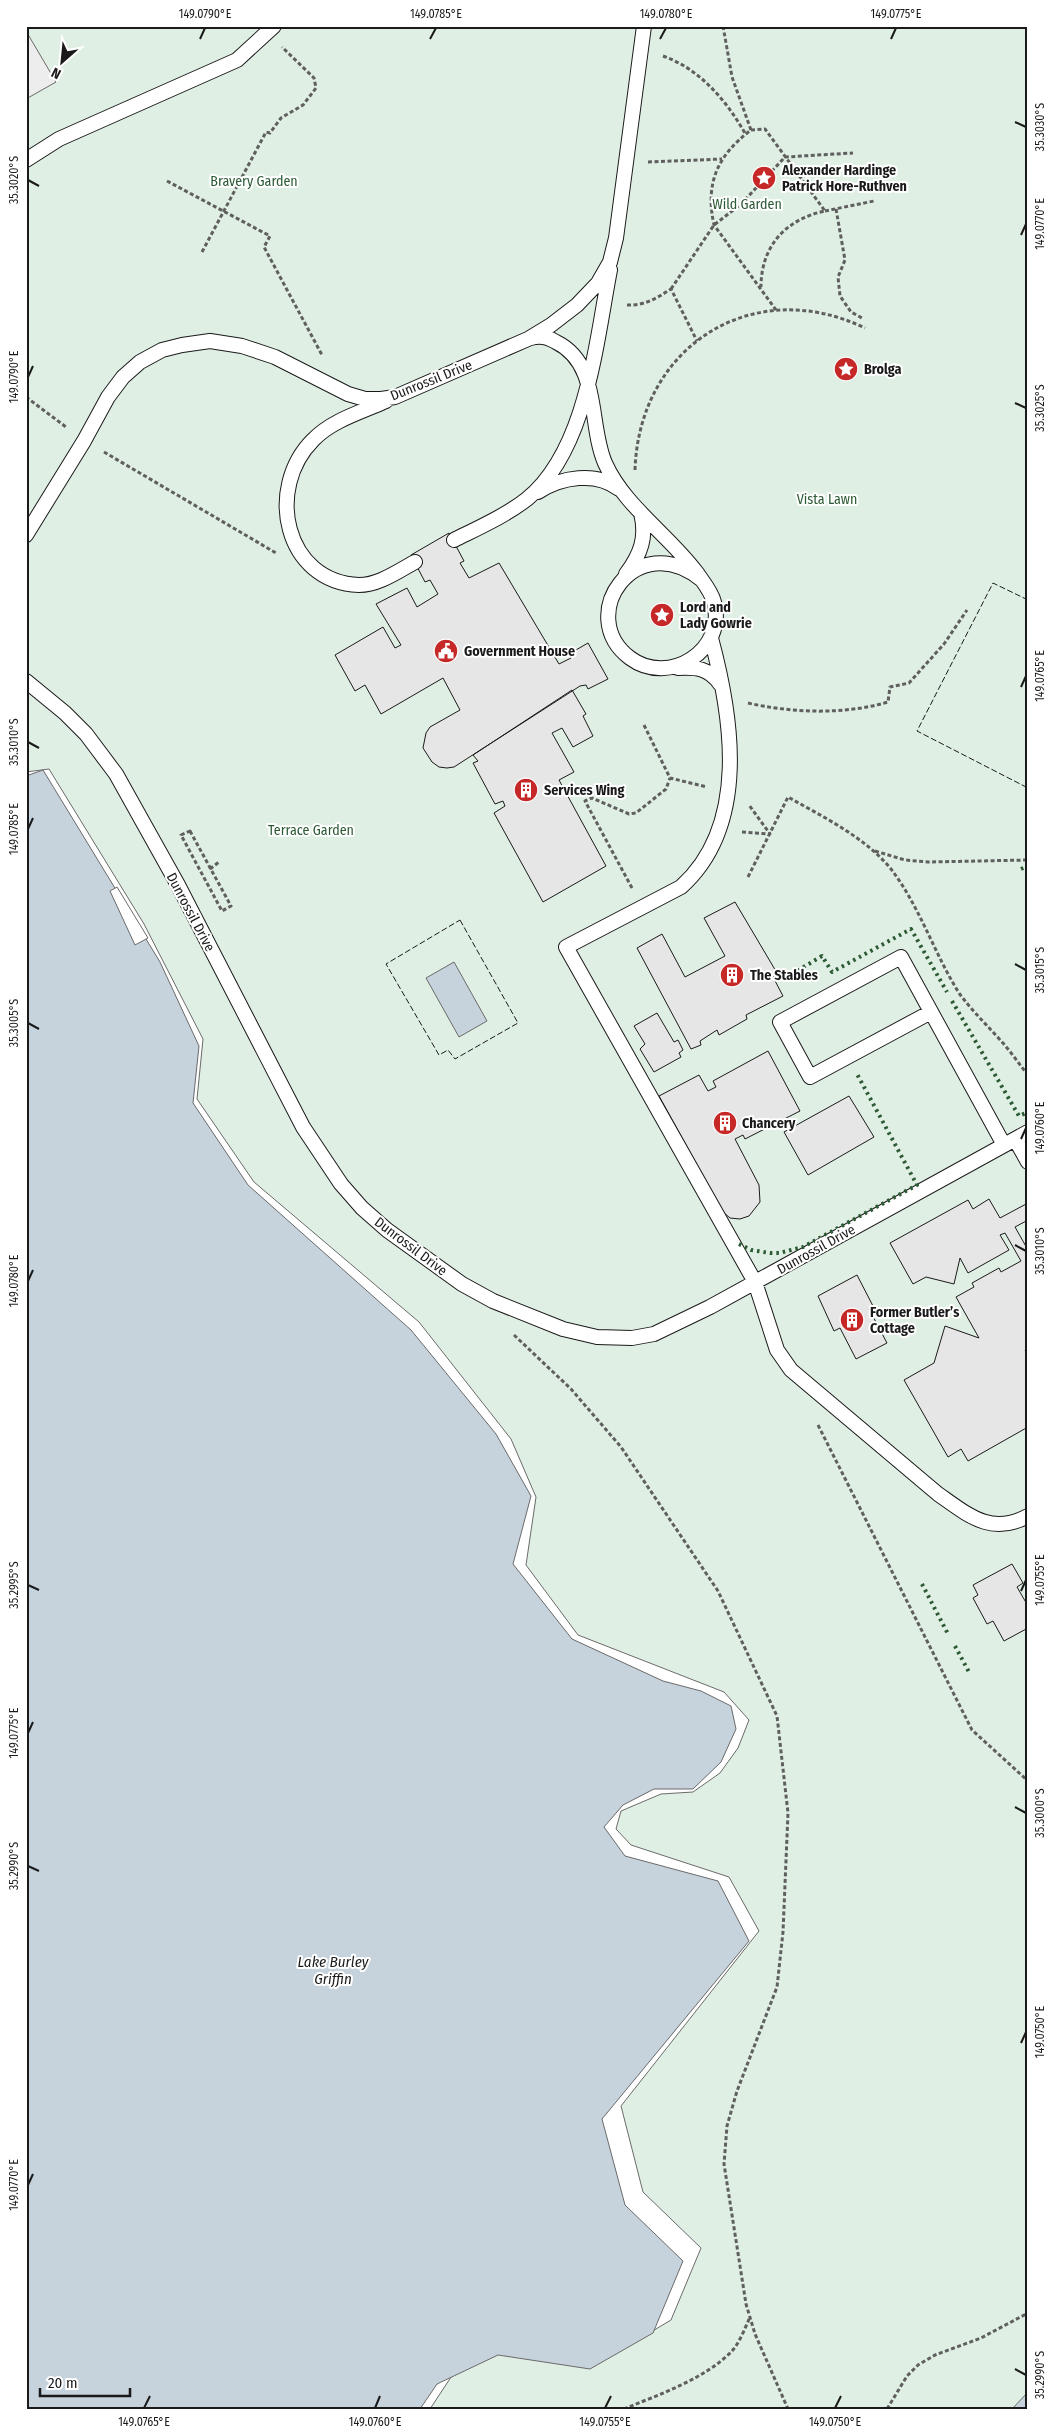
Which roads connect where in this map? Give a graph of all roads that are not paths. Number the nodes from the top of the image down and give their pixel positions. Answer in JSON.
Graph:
{"nodes":[{"id":1,"x":644,"y":26,"type":"edge"},
{"id":2,"x":272,"y":28,"type":"edge"},
{"id":3,"x":26,"y":160,"type":"edge"},
{"id":4,"x":616,"y":238,"type":"junction"},
{"id":5,"x":528,"y":339,"type":"junction"},
{"id":6,"x":587,"y":381,"type":"junction"},
{"id":7,"x":395,"y":397,"type":"junction"},
{"id":8,"x":623,"y":492,"type":"junction"},
{"id":9,"x":526,"y":500,"type":"junction"},
{"id":10,"x":641,"y":512,"type":"junction"},
{"id":11,"x":26,"y":535,"type":"edge"},
{"id":12,"x":454,"y":540,"type":"dead end"},
{"id":13,"x":415,"y":562,"type":"dead end"},
{"id":14,"x":621,"y":580,"type":"junction"},
{"id":15,"x":702,"y":580,"type":"junction"},
{"id":16,"x":711,"y":638,"type":"junction"},
{"id":17,"x":672,"y":668,"type":"junction"},
{"id":18,"x":26,"y":681,"type":"edge"},
{"id":19,"x":720,"y":684,"type":"junction"},
{"id":20,"x":931,"y":1012,"type":"junction"},
{"id":21,"x":1028,"y":1132,"type":"edge"},
{"id":22,"x":1009,"y":1142,"type":"junction"},
{"id":23,"x":1028,"y":1162,"type":"edge"},
{"id":24,"x":755,"y":1282,"type":"junction"},
{"id":25,"x":1028,"y":1516,"type":"edge"}],
"edges":[{"from":1,"to":4,"type":"lane","name":"Dunrossil Drive"},
{"from":2,"to":3,"type":"lane"},
{"from":4,"to":5,"type":"lane","name":"Dunrossil Drive"},
{"from":4,"to":6,"type":"lane"},
{"from":5,"to":6,"type":"lane"},
{"from":5,"to":7,"type":"lane","name":"Dunrossil Drive"},
{"from":6,"to":8,"type":"lane"},
{"from":6,"to":9,"type":"lane"},
{"from":7,"to":11,"type":"lane","name":"Dunrossil Drive"},
{"from":7,"to":13,"type":"lane"},
{"from":8,"to":9,"type":"lane"},
{"from":8,"to":10,"type":"lane"},
{"from":9,"to":12,"type":"lane"},
{"from":10,"to":14,"type":"lane"},
{"from":10,"to":15,"type":"lane"},
{"from":14,"to":15,"type":"lane"},
{"from":14,"to":17,"type":"lane"},
{"from":15,"to":16,"type":"lane"},
{"from":16,"to":17,"type":"lane"},
{"from":16,"to":19,"type":"lane"},
{"from":17,"to":19,"type":"lane"},
{"from":18,"to":24,"type":"lane","name":"Dunrossil Drive"},
{"from":19,"to":24,"type":"lane"},
{"from":20,"to":20,"type":"lane"},
{"from":20,"to":22,"type":"lane"},
{"from":21,"to":22,"type":"lane","name":"Dunrossil Drive"},
{"from":22,"to":23,"type":"lane"},
{"from":22,"to":24,"type":"lane","name":"Dunrossil Drive"},
{"from":24,"to":25,"type":"lane"}]}
